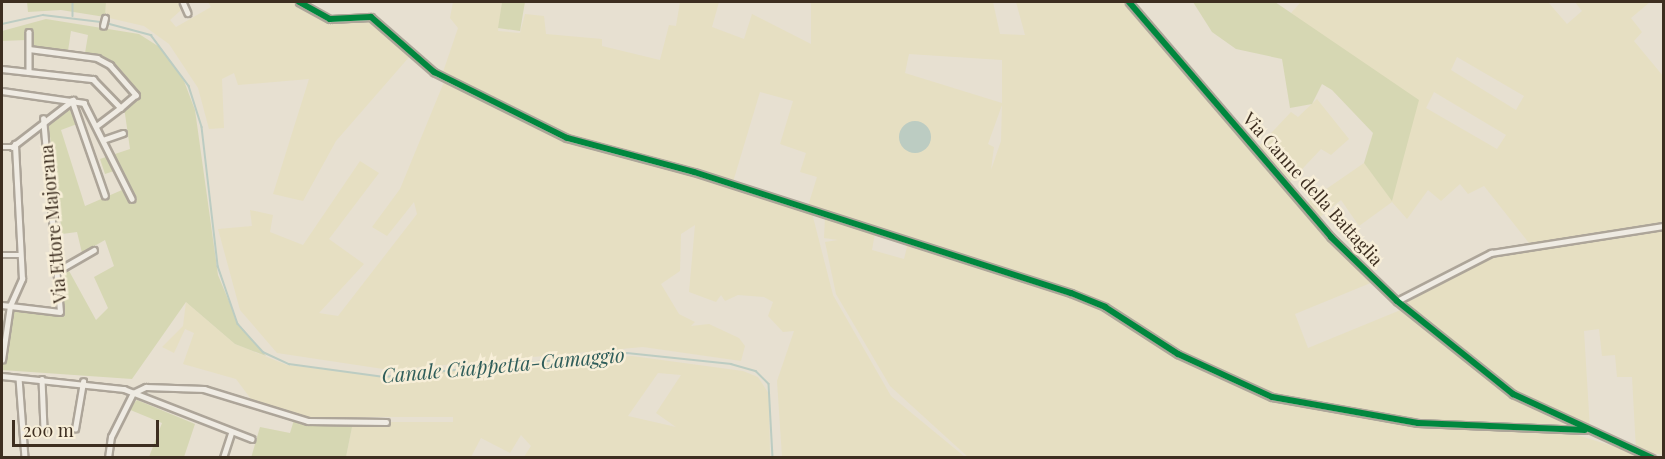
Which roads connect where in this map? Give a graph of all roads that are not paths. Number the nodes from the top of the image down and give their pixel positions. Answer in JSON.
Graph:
{"nodes":[{"id":1,"x":183,"y":2,"type":"edge"},
{"id":2,"x":299,"y":2,"type":"edge"},
{"id":3,"x":1130,"y":2,"type":"edge"},
{"id":4,"x":188,"y":13,"type":"dead end"},
{"id":5,"x":105,"y":18,"type":"dead end"},
{"id":6,"x":103,"y":26,"type":"dead end"},
{"id":7,"x":29,"y":32,"type":"dead end"},
{"id":8,"x":29,"y":49,"type":"junction"},
{"id":9,"x":2,"y":69,"type":"edge"},
{"id":10,"x":29,"y":72,"type":"junction"},
{"id":11,"x":2,"y":91,"type":"edge"},
{"id":12,"x":74,"y":100,"type":"junction"},
{"id":13,"x":121,"y":108,"type":"junction"},
{"id":14,"x":44,"y":119,"type":"junction"},
{"id":15,"x":97,"y":126,"type":"junction"},
{"id":16,"x":123,"y":133,"type":"dead end"},
{"id":17,"x":103,"y":140,"type":"junction"},
{"id":18,"x":15,"y":144,"type":"junction"},
{"id":19,"x":2,"y":147,"type":"edge"},
{"id":20,"x":105,"y":195,"type":"dead end"},
{"id":21,"x":132,"y":199,"type":"dead end"},
{"id":22,"x":1664,"y":226,"type":"edge"},
{"id":23,"x":94,"y":250,"type":"dead end"},
{"id":24,"x":2,"y":255,"type":"edge"},
{"id":25,"x":21,"y":255,"type":"junction"},
{"id":26,"x":59,"y":270,"type":"junction"},
{"id":27,"x":1397,"y":302,"type":"junction"},
{"id":28,"x":2,"y":305,"type":"edge"},
{"id":29,"x":10,"y":306,"type":"junction"},
{"id":30,"x":3,"y":340,"type":"edge"},
{"id":31,"x":2,"y":360,"type":"edge"},
{"id":32,"x":2,"y":376,"type":"edge"},
{"id":33,"x":19,"y":378,"type":"junction"},
{"id":34,"x":42,"y":379,"type":"junction"},
{"id":35,"x":83,"y":382,"type":"junction"},
{"id":36,"x":133,"y":393,"type":"junction"},
{"id":37,"x":386,"y":422,"type":"dead end"},
{"id":38,"x":44,"y":429,"type":"dead end"},
{"id":39,"x":75,"y":429,"type":"dead end"},
{"id":40,"x":1585,"y":430,"type":"junction"},
{"id":41,"x":231,"y":434,"type":"junction"},
{"id":42,"x":252,"y":439,"type":"dead end"},
{"id":43,"x":25,"y":458,"type":"edge"},
{"id":44,"x":108,"y":458,"type":"edge"},
{"id":45,"x":223,"y":458,"type":"edge"},
{"id":46,"x":1653,"y":458,"type":"edge"}],
"edges":[{"from":1,"to":4,"type":"street"},
{"from":2,"to":40,"type":"street"},
{"from":3,"to":27,"type":"street","name":"Via Canne della Battaglia"},
{"from":5,"to":6,"type":"street"},
{"from":7,"to":8,"type":"street"},
{"from":8,"to":10,"type":"street"},
{"from":8,"to":13,"type":"street"},
{"from":9,"to":10,"type":"street"},
{"from":10,"to":13,"type":"street"},
{"from":11,"to":12,"type":"street"},
{"from":12,"to":14,"type":"street"},
{"from":12,"to":15,"type":"street"},
{"from":12,"to":20,"type":"street"},
{"from":13,"to":15,"type":"street"},
{"from":14,"to":18,"type":"street"},
{"from":14,"to":26,"type":"street","name":"Via Ettore Majorana"},
{"from":15,"to":17,"type":"street"},
{"from":16,"to":17,"type":"street"},
{"from":17,"to":21,"type":"street"},
{"from":18,"to":19,"type":"street"},
{"from":18,"to":25,"type":"street"},
{"from":22,"to":27,"type":"street"},
{"from":23,"to":26,"type":"street"},
{"from":24,"to":25,"type":"street"},
{"from":25,"to":29,"type":"street"},
{"from":26,"to":29,"type":"street","name":"Via Ettore Majorana"},
{"from":27,"to":40,"type":"street","name":"Via Canne della Battaglia"},
{"from":28,"to":29,"type":"street"},
{"from":29,"to":30,"type":"street"},
{"from":30,"to":31,"type":"street"},
{"from":32,"to":33,"type":"street"},
{"from":33,"to":34,"type":"street"},
{"from":33,"to":43,"type":"street"},
{"from":34,"to":35,"type":"street"},
{"from":34,"to":38,"type":"street"},
{"from":35,"to":36,"type":"street"},
{"from":35,"to":39,"type":"street"},
{"from":36,"to":37,"type":"street"},
{"from":36,"to":41,"type":"street"},
{"from":36,"to":44,"type":"street"},
{"from":40,"to":46,"type":"street","name":"Via Canne della Battaglia"},
{"from":41,"to":42,"type":"street"},
{"from":41,"to":45,"type":"street"}]}
